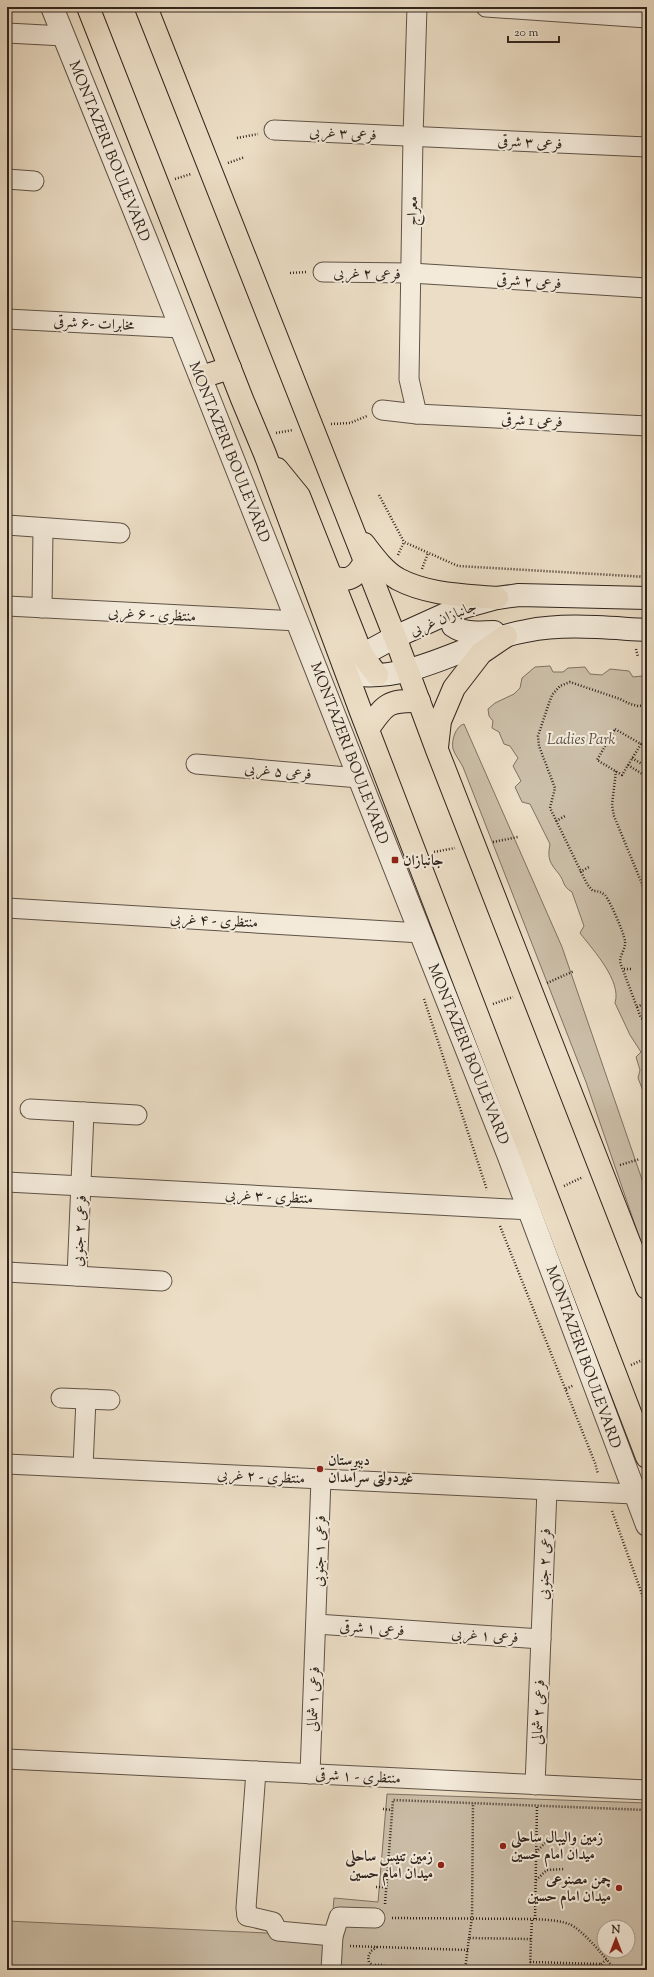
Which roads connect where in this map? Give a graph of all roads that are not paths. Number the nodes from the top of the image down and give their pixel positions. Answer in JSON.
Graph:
{"nodes":[{"id":1,"x":52,"y":7,"type":"edge"},
{"id":2,"x":88,"y":7,"type":"edge"},
{"id":3,"x":146,"y":7,"type":"edge"},
{"id":4,"x":417,"y":7,"type":"edge"},
{"id":5,"x":486,"y":7,"type":"edge"},
{"id":6,"x":647,"y":18,"type":"edge"},
{"id":7,"x":7,"y":33,"type":"edge"},
{"id":8,"x":64,"y":36,"type":"junction"},
{"id":9,"x":274,"y":130,"type":"dead end"},
{"id":10,"x":413,"y":137,"type":"junction"},
{"id":11,"x":647,"y":147,"type":"edge"},
{"id":12,"x":7,"y":179,"type":"edge"},
{"id":13,"x":34,"y":181,"type":"dead end"},
{"id":14,"x":323,"y":272,"type":"dead end"},
{"id":15,"x":411,"y":273,"type":"junction"},
{"id":16,"x":647,"y":288,"type":"edge"},
{"id":17,"x":7,"y":319,"type":"edge"},
{"id":18,"x":181,"y":328,"type":"junction"},
{"id":19,"x":230,"y":368,"type":"junction"},
{"id":20,"x":201,"y":377,"type":"junction"},
{"id":21,"x":382,"y":410,"type":"dead end"},
{"id":22,"x":417,"y":414,"type":"junction"},
{"id":23,"x":647,"y":426,"type":"edge"},
{"id":24,"x":265,"y":454,"type":"junction"},
{"id":25,"x":7,"y":525,"type":"edge"},
{"id":26,"x":43,"y":528,"type":"junction"},
{"id":27,"x":350,"y":528,"type":"junction"},
{"id":28,"x":120,"y":533,"type":"dead end"},
{"id":29,"x":364,"y":563,"type":"junction"},
{"id":30,"x":330,"y":576,"type":"junction"},
{"id":31,"x":497,"y":598,"type":"junction"},
{"id":32,"x":647,"y":598,"type":"edge"},
{"id":33,"x":7,"y":606,"type":"edge"},
{"id":34,"x":42,"y":608,"type":"junction"},
{"id":35,"x":457,"y":609,"type":"junction"},
{"id":36,"x":298,"y":621,"type":"junction"},
{"id":37,"x":647,"y":630,"type":"edge"},
{"id":38,"x":516,"y":633,"type":"junction"},
{"id":39,"x":395,"y":637,"type":"junction"},
{"id":40,"x":362,"y":655,"type":"junction"},
{"id":41,"x":407,"y":671,"type":"junction"},
{"id":42,"x":348,"y":672,"type":"junction"},
{"id":43,"x":377,"y":675,"type":"junction"},
{"id":44,"x":419,"y":701,"type":"junction"},
{"id":45,"x":368,"y":729,"type":"junction"},
{"id":46,"x":437,"y":750,"type":"junction"},
{"id":47,"x":196,"y":764,"type":"dead end"},
{"id":48,"x":359,"y":778,"type":"junction"},
{"id":49,"x":7,"y":908,"type":"edge"},
{"id":50,"x":421,"y":933,"type":"junction"},
{"id":51,"x":30,"y":1109,"type":"dead end"},
{"id":52,"x":84,"y":1112,"type":"junction"},
{"id":53,"x":137,"y":1115,"type":"dead end"},
{"id":54,"x":7,"y":1182,"type":"edge"},
{"id":55,"x":81,"y":1186,"type":"junction"},
{"id":56,"x":530,"y":1210,"type":"junction"},
{"id":57,"x":7,"y":1272,"type":"edge"},
{"id":58,"x":77,"y":1276,"type":"junction"},
{"id":59,"x":162,"y":1281,"type":"dead end"},
{"id":60,"x":647,"y":1288,"type":"edge"},
{"id":61,"x":61,"y":1398,"type":"dead end"},
{"id":62,"x":86,"y":1399,"type":"junction"},
{"id":63,"x":110,"y":1400,"type":"dead end"},
{"id":64,"x":647,"y":1457,"type":"edge"},
{"id":65,"x":7,"y":1464,"type":"edge"},
{"id":66,"x":83,"y":1467,"type":"junction"},
{"id":67,"x":322,"y":1479,"type":"junction"},
{"id":68,"x":547,"y":1490,"type":"junction"},
{"id":69,"x":634,"y":1494,"type":"junction"},
{"id":70,"x":647,"y":1525,"type":"edge"},
{"id":71,"x":316,"y":1624,"type":"junction"},
{"id":72,"x":428,"y":1631,"type":"joint"},
{"id":73,"x":541,"y":1639,"type":"junction"},
{"id":74,"x":7,"y":1759,"type":"edge"},
{"id":75,"x":256,"y":1771,"type":"junction"},
{"id":76,"x":310,"y":1774,"type":"junction"},
{"id":77,"x":535,"y":1785,"type":"junction"},
{"id":78,"x":647,"y":1790,"type":"edge"},
{"id":79,"x":381,"y":1915,"type":"road end"},
{"id":80,"x":333,"y":1941,"type":"junction"},
{"id":81,"x":331,"y":1970,"type":"edge"}],
"edges":[{"from":1,"to":8,"type":"street","name":"MONTAZERI BOULEVARD"},
{"from":2,"to":19,"type":"main road","name":"MONTAZERI BOULEVARD"},
{"from":3,"to":27,"type":"main road"},
{"from":4,"to":10,"type":"street","name":"معراج"},
{"from":5,"to":6,"type":"street"},
{"from":7,"to":8,"type":"street"},
{"from":8,"to":18,"type":"street","name":"MONTAZERI BOULEVARD"},
{"from":9,"to":10,"type":"street","name":"فرعی ۳ غربی"},
{"from":10,"to":11,"type":"street","name":"فرعی ۳ شرقی"},
{"from":10,"to":15,"type":"street","name":"معراج"},
{"from":12,"to":13,"type":"street"},
{"from":14,"to":15,"type":"street","name":"فرعی ۲ غربی"},
{"from":15,"to":16,"type":"street","name":"فرعی ۲ شرقی"},
{"from":15,"to":22,"type":"street","name":"معراج"},
{"from":17,"to":18,"type":"street","name":"مخابرات -۶ شرقی"},
{"from":18,"to":20,"type":"street","name":"MONTAZERI BOULEVARD"},
{"from":19,"to":20,"type":"main road"},
{"from":19,"to":24,"type":"main road","name":"MONTAZERI BOULEVARD"},
{"from":20,"to":36,"type":"street","name":"MONTAZERI BOULEVARD"},
{"from":21,"to":22,"type":"street"},
{"from":22,"to":23,"type":"street","name":"فرعی 1 شرقی"},
{"from":24,"to":30,"type":"main road"},
{"from":24,"to":42,"type":"main road","name":"MONTAZERI BOULEVARD"},
{"from":25,"to":26,"type":"street"},
{"from":26,"to":28,"type":"street"},
{"from":26,"to":34,"type":"street"},
{"from":27,"to":29,"type":"main road"},
{"from":27,"to":31,"type":"main road"},
{"from":29,"to":30,"type":"main road"},
{"from":29,"to":39,"type":"main road"},
{"from":30,"to":40,"type":"main road"},
{"from":31,"to":32,"type":"street","name":"جانبازان غربی"},
{"from":31,"to":35,"type":"street","name":"جانبازان غربی"},
{"from":33,"to":34,"type":"street","name":"منتظری - ۶ غربی"},
{"from":34,"to":36,"type":"street","name":"منتظری - ۶ غربی"},
{"from":35,"to":38,"type":"street"},
{"from":35,"to":39,"type":"street","name":"جانبازان غربی"},
{"from":36,"to":48,"type":"street","name":"MONTAZERI BOULEVARD"},
{"from":37,"to":38,"type":"street"},
{"from":38,"to":41,"type":"street"},
{"from":38,"to":46,"type":"main road"},
{"from":39,"to":40,"type":"street","name":"جانبازان غربی"},
{"from":39,"to":41,"type":"main road"},
{"from":40,"to":42,"type":"street","name":"جانبازان غربی"},
{"from":40,"to":43,"type":"main road"},
{"from":41,"to":43,"type":"street"},
{"from":41,"to":44,"type":"main road"},
{"from":42,"to":43,"type":"street"},
{"from":42,"to":45,"type":"main road","name":"MONTAZERI BOULEVARD"},
{"from":44,"to":45,"type":"main road"},
{"from":44,"to":46,"type":"main road"},
{"from":45,"to":64,"type":"main road","name":"MONTAZERI BOULEVARD"},
{"from":46,"to":60,"type":"main road"},
{"from":47,"to":48,"type":"street","name":"فرعی ۵ غربی"},
{"from":48,"to":50,"type":"street","name":"MONTAZERI BOULEVARD"},
{"from":49,"to":50,"type":"street","name":"منتظری - ۴ غربی"},
{"from":50,"to":56,"type":"street","name":"MONTAZERI BOULEVARD"},
{"from":51,"to":52,"type":"street"},
{"from":52,"to":53,"type":"street"},
{"from":52,"to":55,"type":"street"},
{"from":54,"to":55,"type":"street","name":"منتظری - ۳ غربی"},
{"from":55,"to":56,"type":"street","name":"منتظری - ۳ غربی"},
{"from":55,"to":58,"type":"street","name":"فرعی ۲ جنوبی"},
{"from":56,"to":69,"type":"street","name":"MONTAZERI BOULEVARD"},
{"from":57,"to":58,"type":"street"},
{"from":58,"to":59,"type":"street"},
{"from":61,"to":62,"type":"street"},
{"from":62,"to":63,"type":"street"},
{"from":62,"to":66,"type":"street"},
{"from":65,"to":66,"type":"street","name":"منتظری - ۲ غربی"},
{"from":66,"to":67,"type":"street","name":"منتظری - ۲ غربی"},
{"from":67,"to":68,"type":"street","name":"منتظری - ۲ غربی"},
{"from":67,"to":71,"type":"street","name":"فرعی ۱ جنوبی"},
{"from":68,"to":69,"type":"street","name":"منتظری - ۲ غربی"},
{"from":68,"to":73,"type":"street","name":"فرعی ۲ جنوبی"},
{"from":69,"to":70,"type":"street","name":"MONTAZERI BOULEVARD"},
{"from":71,"to":72,"type":"street","name":"فرعی ۱ شرقی"},
{"from":71,"to":76,"type":"street","name":"فرعی ۱ شمالی"},
{"from":72,"to":73,"type":"street","name":"فرعی ۱ غربی"},
{"from":73,"to":77,"type":"street","name":"فرعی ۲ شمالی"},
{"from":74,"to":75,"type":"street","name":"منتظری - ۱ شرقی"},
{"from":75,"to":76,"type":"street","name":"منتظری - ۱ شرقی"},
{"from":75,"to":80,"type":"street"},
{"from":76,"to":77,"type":"street","name":"منتظری - ۱ شرقی"},
{"from":77,"to":78,"type":"street","name":"منتظری - ۱ شرقی"},
{"from":79,"to":80,"type":"street"},
{"from":80,"to":81,"type":"street"}]}
